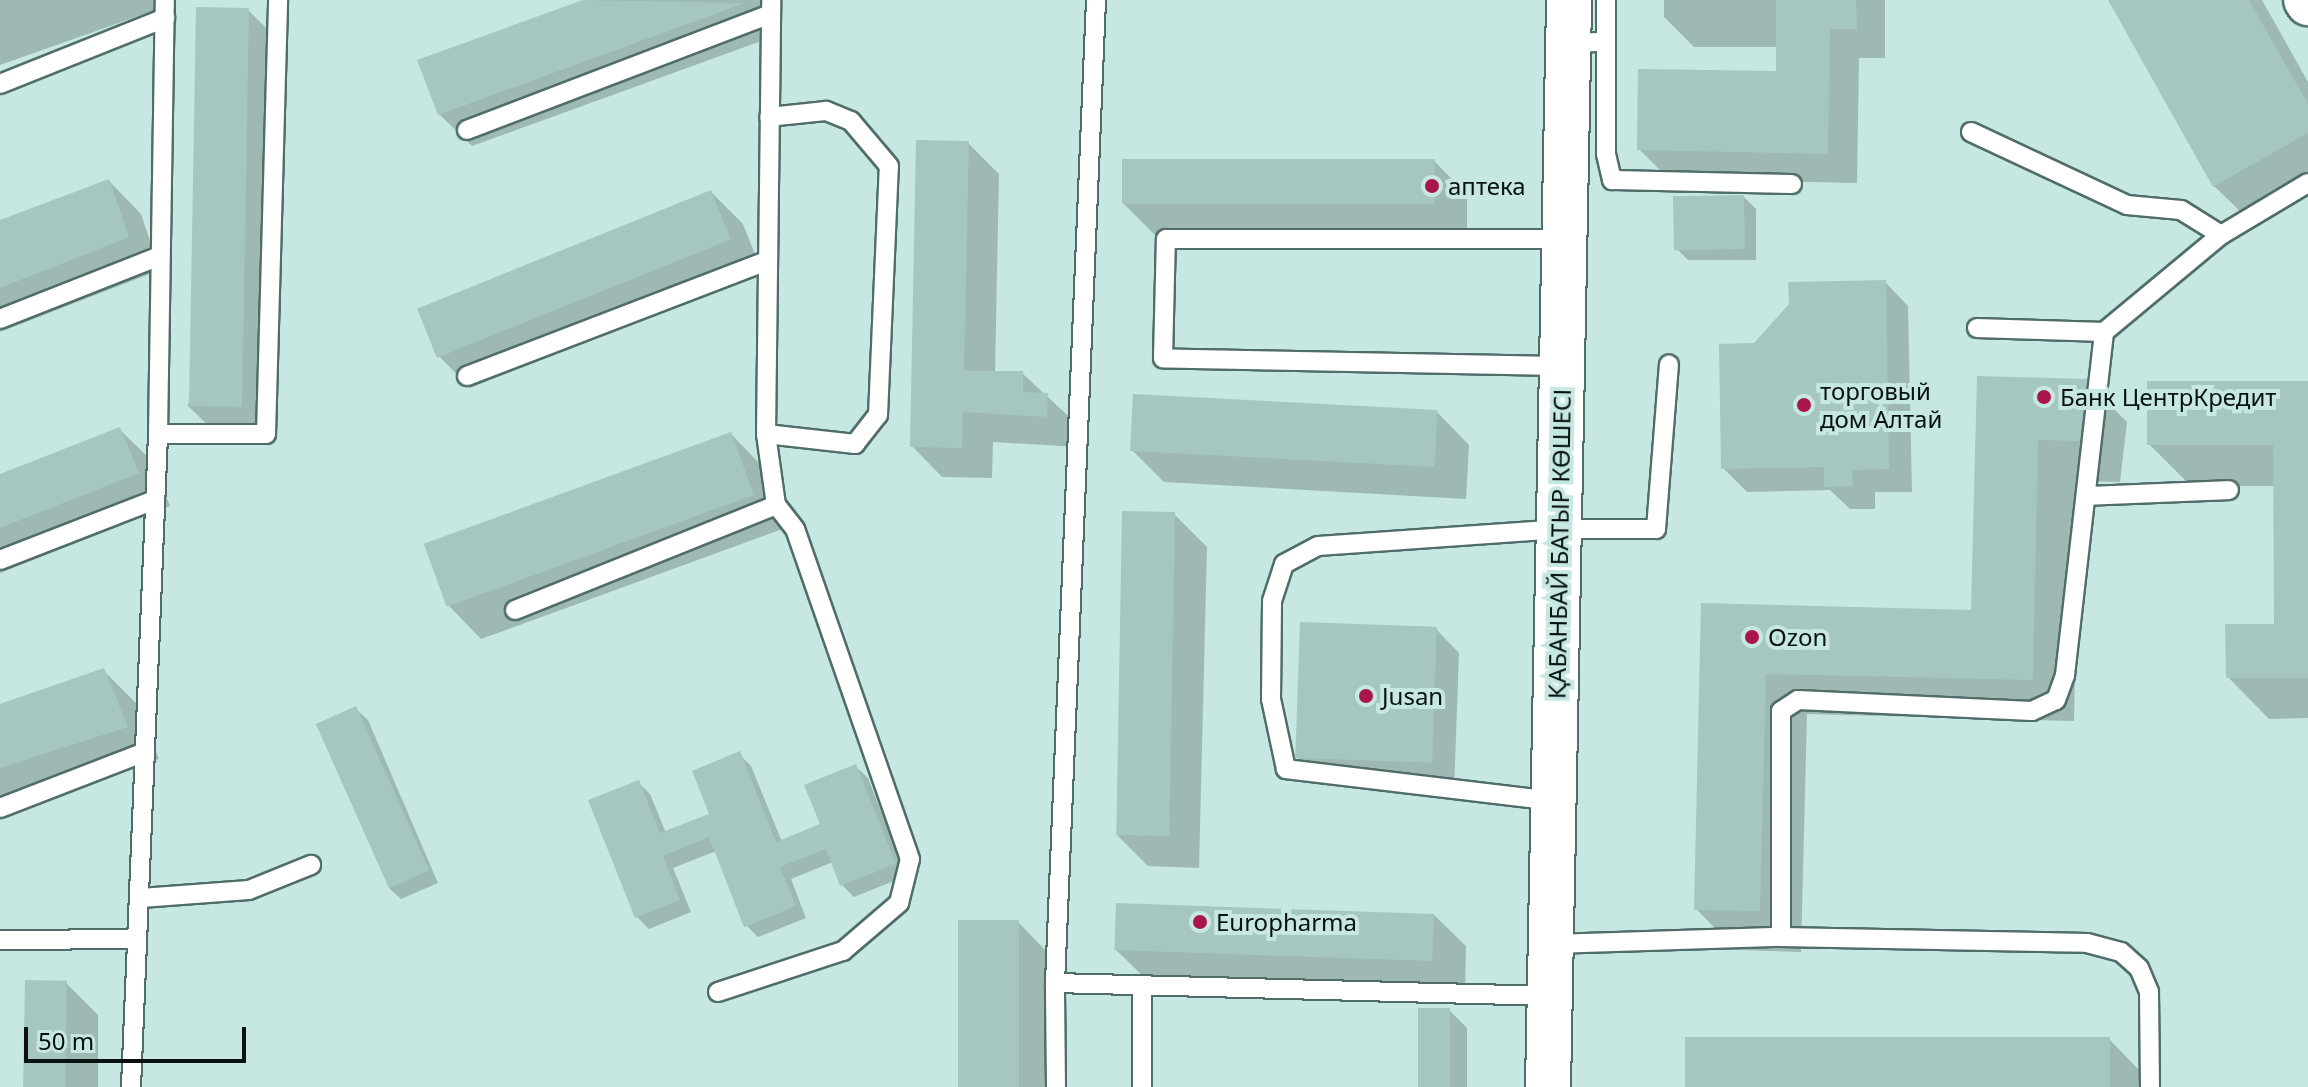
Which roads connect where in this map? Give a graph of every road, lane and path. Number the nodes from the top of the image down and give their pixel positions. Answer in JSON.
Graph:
{"nodes":[{"id":1,"x":278,"y":0,"type":"edge"},
{"id":2,"x":1096,"y":0,"type":"edge"},
{"id":3,"x":1545,"y":0,"type":"edge"},
{"id":4,"x":1569,"y":0,"type":"edge"},
{"id":5,"x":1606,"y":0,"type":"edge"},
{"id":6,"x":770,"y":7,"type":"edge"},
{"id":7,"x":165,"y":9,"type":"edge"},
{"id":8,"x":1587,"y":42,"type":"junction"},
{"id":9,"x":0,"y":84,"type":"edge"},
{"id":10,"x":769,"y":117,"type":"junction"},
{"id":11,"x":467,"y":130,"type":"dead end"},
{"id":12,"x":1971,"y":132,"type":"dead end"},
{"id":13,"x":2308,"y":183,"type":"edge"},
{"id":14,"x":1792,"y":184,"type":"dead end"},
{"id":15,"x":2221,"y":235,"type":"junction"},
{"id":16,"x":1564,"y":239,"type":"junction"},
{"id":17,"x":160,"y":256,"type":"junction"},
{"id":18,"x":767,"y":261,"type":"junction"},
{"id":19,"x":0,"y":319,"type":"edge"},
{"id":20,"x":1977,"y":328,"type":"dead end"},
{"id":21,"x":2104,"y":332,"type":"junction"},
{"id":22,"x":1669,"y":365,"type":"dead end"},
{"id":23,"x":1562,"y":366,"type":"junction"},
{"id":24,"x":467,"y":376,"type":"dead end"},
{"id":25,"x":158,"y":434,"type":"junction"},
{"id":26,"x":766,"y":434,"type":"junction"},
{"id":27,"x":2229,"y":490,"type":"dead end"},
{"id":28,"x":2086,"y":496,"type":"junction"},
{"id":29,"x":155,"y":500,"type":"junction"},
{"id":30,"x":776,"y":505,"type":"junction"},
{"id":31,"x":1559,"y":529,"type":"junction"},
{"id":32,"x":0,"y":560,"type":"edge"},
{"id":33,"x":515,"y":610,"type":"dead end"},
{"id":34,"x":145,"y":752,"type":"junction"},
{"id":35,"x":1554,"y":801,"type":"junction"},
{"id":36,"x":0,"y":808,"type":"edge"},
{"id":37,"x":311,"y":865,"type":"dead end"},
{"id":38,"x":141,"y":898,"type":"junction"},
{"id":39,"x":1781,"y":937,"type":"junction"},
{"id":40,"x":137,"y":939,"type":"junction"},
{"id":41,"x":0,"y":940,"type":"edge"},
{"id":42,"x":1552,"y":944,"type":"junction"},
{"id":43,"x":1055,"y":983,"type":"junction"},
{"id":44,"x":1142,"y":985,"type":"junction"},
{"id":45,"x":718,"y":992,"type":"dead end"},
{"id":46,"x":1552,"y":996,"type":"junction"},
{"id":47,"x":131,"y":1087,"type":"edge"},
{"id":48,"x":1056,"y":1087,"type":"edge"},
{"id":49,"x":1142,"y":1087,"type":"edge"},
{"id":50,"x":1548,"y":1087,"type":"edge"},
{"id":51,"x":2150,"y":1087,"type":"edge"}],
"edges":[{"from":1,"to":25,"type":"lane"},
{"from":2,"to":43,"type":"lane"},
{"from":3,"to":8,"type":"main road"},
{"from":4,"to":8,"type":"main road","name":"ҚАБАНБАЙ БАТЫР КӨШЕСІ"},
{"from":5,"to":8,"type":"lane"},
{"from":6,"to":10,"type":"lane"},
{"from":6,"to":11,"type":"lane"},
{"from":7,"to":9,"type":"lane"},
{"from":7,"to":17,"type":"lane"},
{"from":8,"to":14,"type":"lane"},
{"from":8,"to":16,"type":"main road","name":"ҚАБАНБАЙ БАТЫР КӨШЕСІ"},
{"from":10,"to":18,"type":"lane"},
{"from":10,"to":26,"type":"lane"},
{"from":12,"to":15,"type":"lane"},
{"from":13,"to":15,"type":"lane"},
{"from":15,"to":21,"type":"lane"},
{"from":16,"to":23,"type":"main road","name":"ҚАБАНБАЙ БАТЫР КӨШЕСІ"},
{"from":16,"to":23,"type":"lane"},
{"from":17,"to":19,"type":"lane"},
{"from":17,"to":25,"type":"lane"},
{"from":18,"to":24,"type":"lane"},
{"from":18,"to":26,"type":"lane"},
{"from":20,"to":21,"type":"lane"},
{"from":21,"to":28,"type":"lane"},
{"from":22,"to":31,"type":"lane"},
{"from":23,"to":31,"type":"main road","name":"ҚАБАНБАЙ БАТЫР КӨШЕСІ"},
{"from":25,"to":29,"type":"lane"},
{"from":26,"to":30,"type":"lane"},
{"from":27,"to":28,"type":"lane"},
{"from":28,"to":39,"type":"lane"},
{"from":29,"to":32,"type":"lane"},
{"from":29,"to":34,"type":"lane"},
{"from":30,"to":33,"type":"lane"},
{"from":30,"to":45,"type":"lane"},
{"from":31,"to":35,"type":"main road","name":"ҚАБАНБАЙ БАТЫР КӨШЕСІ"},
{"from":31,"to":35,"type":"lane"},
{"from":34,"to":36,"type":"lane"},
{"from":34,"to":38,"type":"lane"},
{"from":35,"to":42,"type":"main road","name":"ҚАБАНБАЙ БАТЫР КӨШЕСІ"},
{"from":37,"to":38,"type":"lane"},
{"from":38,"to":40,"type":"lane"},
{"from":39,"to":42,"type":"lane"},
{"from":39,"to":51,"type":"lane"},
{"from":40,"to":41,"type":"lane"},
{"from":40,"to":47,"type":"lane"},
{"from":42,"to":46,"type":"main road","name":"ҚАБАНБАЙ БАТЫР КӨШЕСІ"},
{"from":43,"to":44,"type":"lane"},
{"from":43,"to":48,"type":"lane"},
{"from":44,"to":46,"type":"lane"},
{"from":44,"to":49,"type":"lane"},
{"from":46,"to":50,"type":"main road","name":"ҚАБАНБАЙ БАТЫР КӨШЕСІ"}]}
